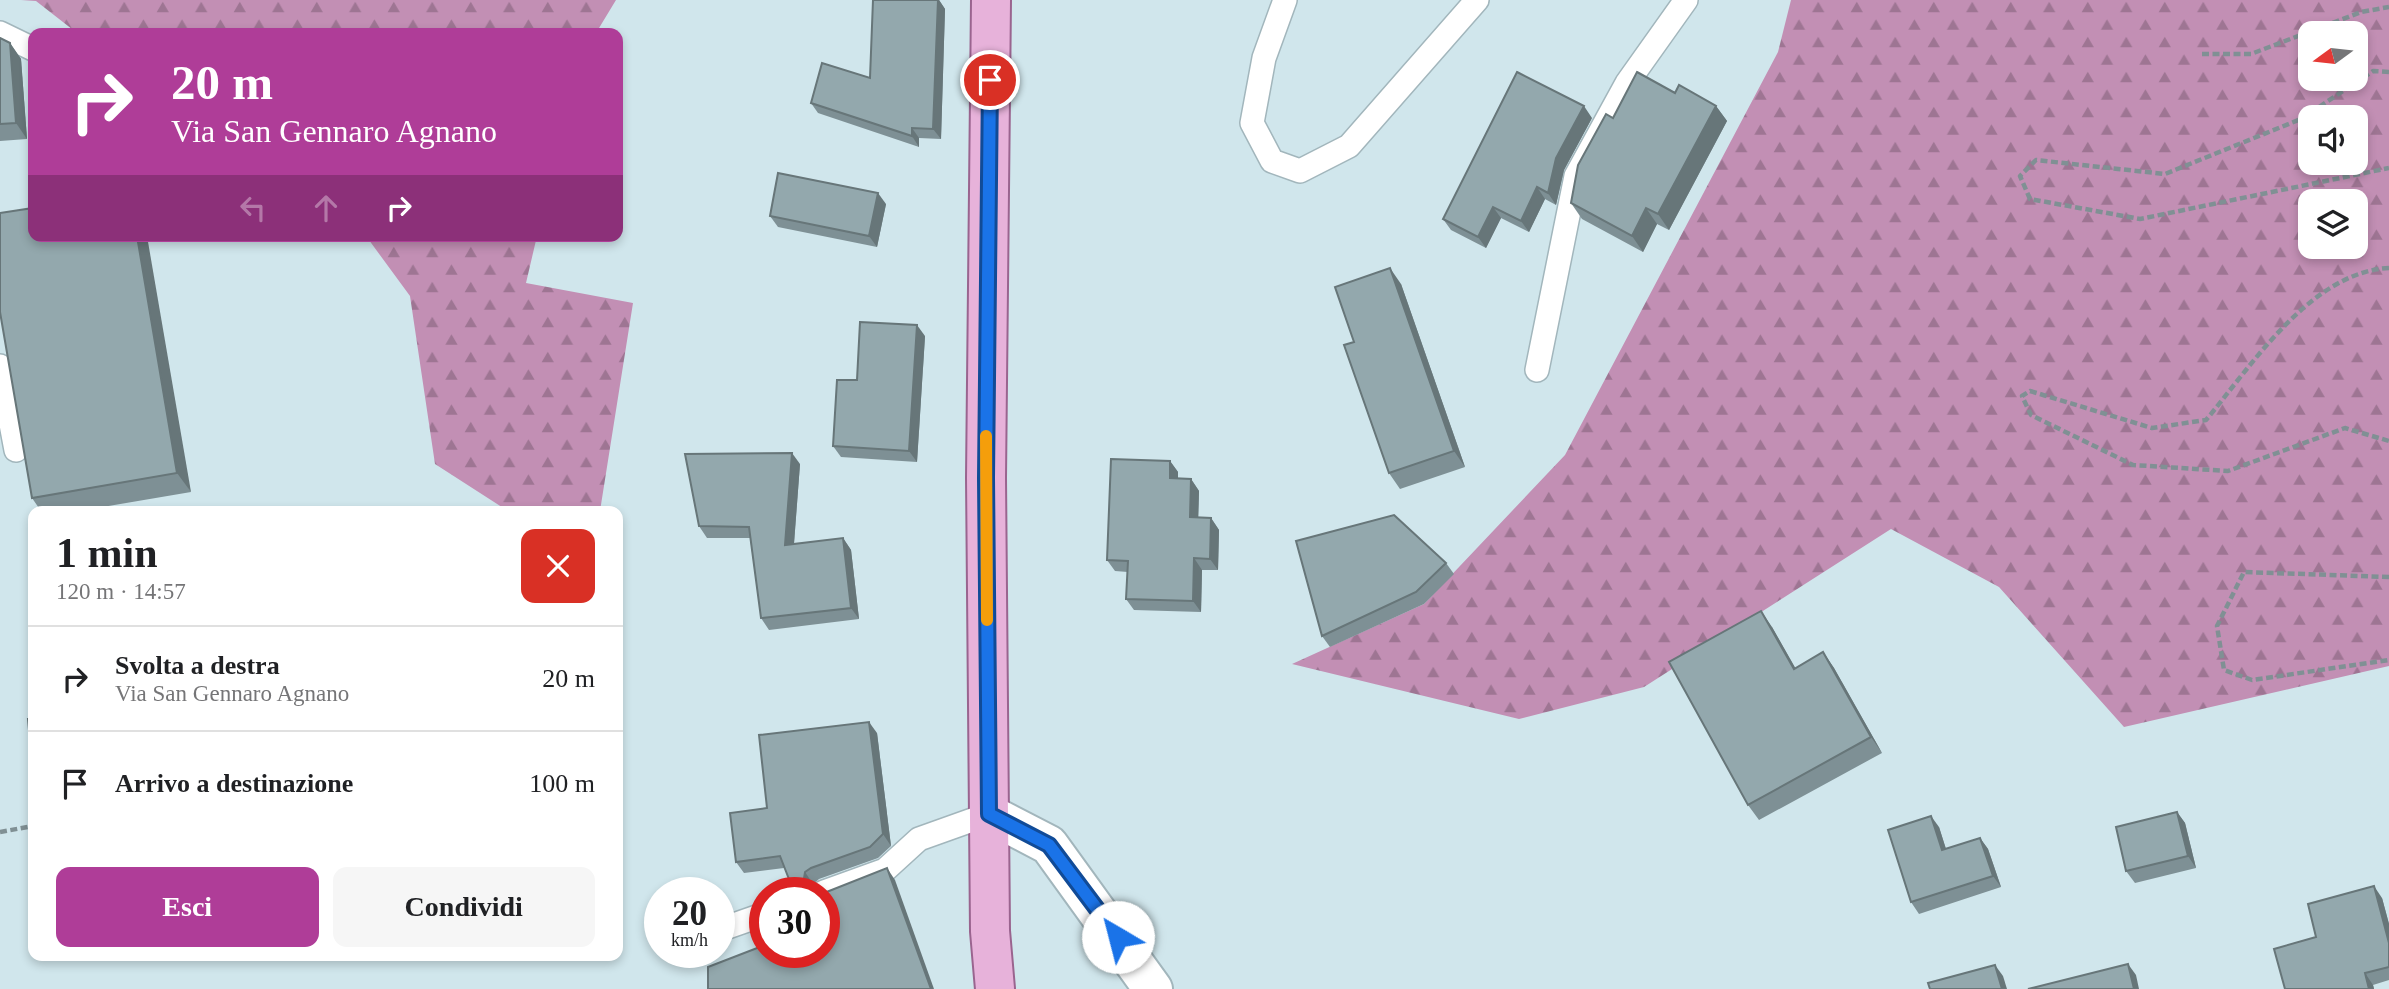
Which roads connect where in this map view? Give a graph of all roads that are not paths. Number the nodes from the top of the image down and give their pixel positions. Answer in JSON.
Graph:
{"nodes":[{"id":1,"x":991,"y":0,"type":"edge"},
{"id":2,"x":1285,"y":0,"type":"edge"},
{"id":3,"x":1477,"y":0,"type":"edge"},
{"id":4,"x":1686,"y":0,"type":"edge"},
{"id":5,"x":0,"y":33,"type":"edge"},
{"id":6,"x":28,"y":47,"type":"edge"},
{"id":7,"x":0,"y":366,"type":"edge"},
{"id":8,"x":1537,"y":370,"type":"dead end"},
{"id":9,"x":16,"y":450,"type":"edge"},
{"id":10,"x":989,"y":814,"type":"junction"},
{"id":11,"x":840,"y":886,"type":"edge"},
{"id":12,"x":995,"y":989,"type":"edge"},
{"id":13,"x":1153,"y":989,"type":"edge"}],
"edges":[{"from":1,"to":10,"type":"main road"},
{"from":2,"to":3,"type":"lane"},
{"from":4,"to":8,"type":"lane"},
{"from":5,"to":6,"type":"lane"},
{"from":7,"to":9,"type":"lane"},
{"from":10,"to":11,"type":"lane"},
{"from":10,"to":12,"type":"main road"},
{"from":10,"to":13,"type":"street"}]}
